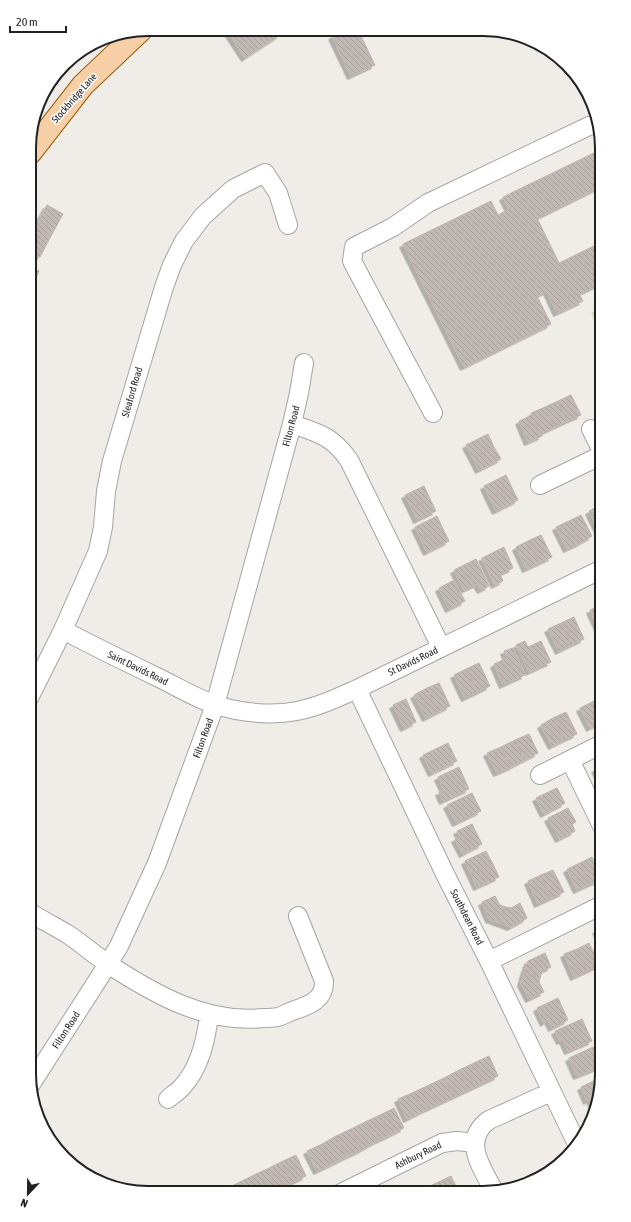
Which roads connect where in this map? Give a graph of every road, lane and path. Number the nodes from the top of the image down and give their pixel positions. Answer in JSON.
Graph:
{"nodes":[{"id":1,"x":134,"y":37,"type":"edge"},
{"id":2,"x":592,"y":125,"type":"edge"},
{"id":3,"x":36,"y":145,"type":"edge"},
{"id":4,"x":288,"y":225,"type":"dead end"},
{"id":5,"x":304,"y":363,"type":"dead end"},
{"id":6,"x":433,"y":413,"type":"dead end"},
{"id":7,"x":292,"y":424,"type":"junction"},
{"id":8,"x":591,"y":429,"type":"dead end"},
{"id":9,"x":595,"y":437,"type":"edge"},
{"id":10,"x":595,"y":458,"type":"edge"},
{"id":11,"x":540,"y":485,"type":"dead end"},
{"id":12,"x":595,"y":572,"type":"edge"},
{"id":13,"x":63,"y":630,"type":"junction"},
{"id":14,"x":441,"y":648,"type":"junction"},
{"id":15,"x":36,"y":684,"type":"edge"},
{"id":16,"x":357,"y":689,"type":"junction"},
{"id":17,"x":215,"y":705,"type":"junction"},
{"id":18,"x":595,"y":748,"type":"edge"},
{"id":19,"x":570,"y":760,"type":"junction"},
{"id":20,"x":540,"y":775,"type":"dead end"},
{"id":21,"x":595,"y":812,"type":"edge"},
{"id":22,"x":595,"y":908,"type":"edge"},
{"id":23,"x":36,"y":916,"type":"edge"},
{"id":24,"x":298,"y":916,"type":"dead end"},
{"id":25,"x":489,"y":961,"type":"junction"},
{"id":26,"x":108,"y":964,"type":"junction"},
{"id":27,"x":210,"y":1015,"type":"junction"},
{"id":28,"x":36,"y":1076,"type":"edge"},
{"id":29,"x":551,"y":1092,"type":"junction"},
{"id":30,"x":168,"y":1099,"type":"dead end"},
{"id":31,"x":574,"y":1139,"type":"edge"},
{"id":32,"x":475,"y":1143,"type":"junction"},
{"id":33,"x":355,"y":1186,"type":"edge"},
{"id":34,"x":491,"y":1186,"type":"edge"}],
"edges":[{"from":1,"to":3,"type":"main road","name":"Stockbridge Lane"},
{"from":2,"to":6,"type":"street"},
{"from":4,"to":13,"type":"street","name":"Sleaford Road"},
{"from":5,"to":7,"type":"street","name":"Filton Road"},
{"from":7,"to":14,"type":"street"},
{"from":7,"to":17,"type":"street","name":"Filton Road"},
{"from":8,"to":9,"type":"street"},
{"from":10,"to":11,"type":"street"},
{"from":12,"to":14,"type":"street","name":"St Davids Road"},
{"from":13,"to":15,"type":"street","name":"Sleaford Road"},
{"from":13,"to":17,"type":"street","name":"Saint Davids Road"},
{"from":14,"to":16,"type":"street","name":"St Davids Road"},
{"from":16,"to":17,"type":"street","name":"St Davids Road"},
{"from":16,"to":25,"type":"street","name":"Southdean Road"},
{"from":17,"to":26,"type":"street","name":"Filton Road"},
{"from":18,"to":19,"type":"street"},
{"from":19,"to":20,"type":"street"},
{"from":19,"to":21,"type":"street"},
{"from":22,"to":25,"type":"street"},
{"from":23,"to":26,"type":"street"},
{"from":24,"to":27,"type":"street"},
{"from":25,"to":29,"type":"street","name":"Southdean Road"},
{"from":26,"to":27,"type":"street"},
{"from":26,"to":28,"type":"street","name":"Filton Road"},
{"from":27,"to":30,"type":"street"},
{"from":29,"to":31,"type":"street","name":"Southdean Road"},
{"from":29,"to":32,"type":"street"},
{"from":32,"to":33,"type":"street","name":"Ashbury Road"},
{"from":32,"to":34,"type":"street"}]}
